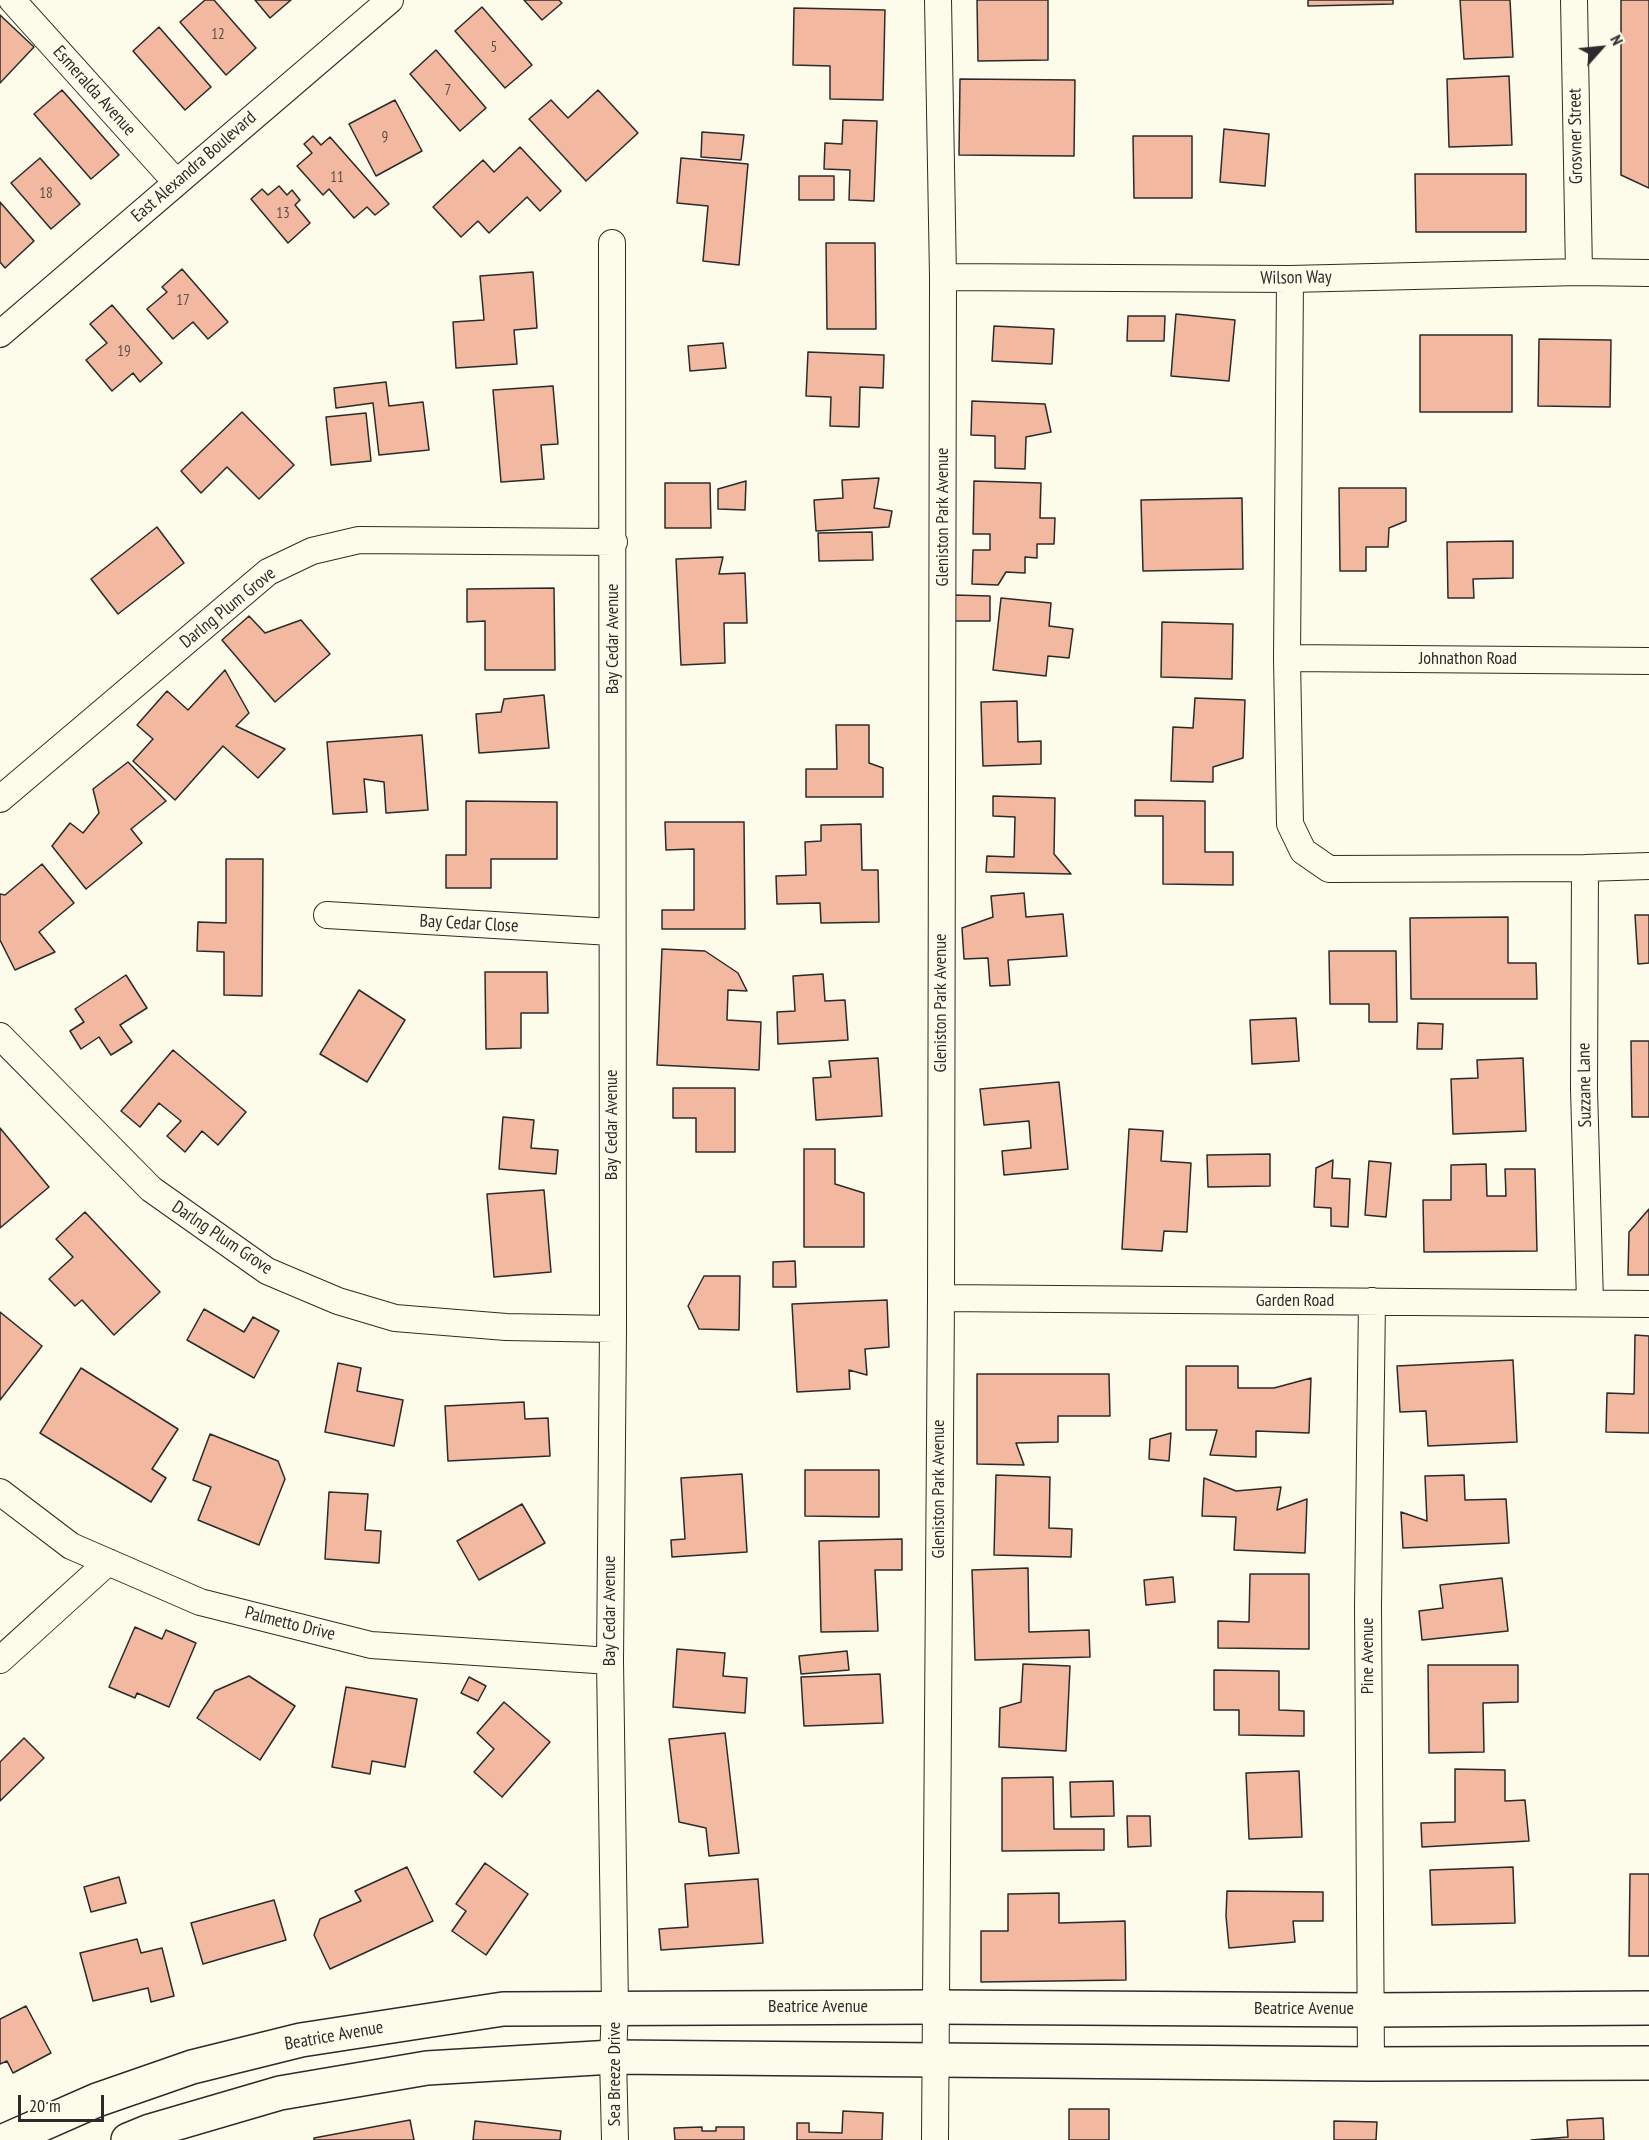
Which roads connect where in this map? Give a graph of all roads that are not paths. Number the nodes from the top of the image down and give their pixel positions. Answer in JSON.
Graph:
{"nodes":[{"id":1,"x":12,"y":0,"type":"edge"},
{"id":2,"x":390,"y":0,"type":"edge"},
{"id":3,"x":938,"y":0,"type":"edge"},
{"id":4,"x":1574,"y":0,"type":"edge"},
{"id":5,"x":176,"y":182,"type":"junction"},
{"id":6,"x":612,"y":243,"type":"dead end"},
{"id":7,"x":1578,"y":272,"type":"junction"},
{"id":8,"x":1649,"y":273,"type":"edge"},
{"id":9,"x":944,"y":277,"type":"junction"},
{"id":10,"x":1290,"y":279,"type":"junction"},
{"id":11,"x":0,"y":334,"type":"edge"},
{"id":12,"x":614,"y":542,"type":"junction"},
{"id":13,"x":1287,"y":658,"type":"junction"},
{"id":14,"x":1649,"y":661,"type":"edge"},
{"id":15,"x":0,"y":799,"type":"edge"},
{"id":16,"x":1649,"y":866,"type":"edge"},
{"id":17,"x":1585,"y":868,"type":"junction"},
{"id":18,"x":327,"y":915,"type":"dead end"},
{"id":19,"x":611,"y":932,"type":"junction"},
{"id":20,"x":0,"y":1036,"type":"edge"},
{"id":21,"x":940,"y":1299,"type":"junction"},
{"id":22,"x":1371,"y":1301,"type":"junction"},
{"id":23,"x":1590,"y":1302,"type":"junction"},
{"id":24,"x":1649,"y":1304,"type":"edge"},
{"id":25,"x":613,"y":1329,"type":"junction"},
{"id":26,"x":0,"y":1492,"type":"edge"},
{"id":27,"x":108,"y":1562,"type":"junction"},
{"id":28,"x":0,"y":1660,"type":"edge"},
{"id":29,"x":610,"y":1661,"type":"junction"},
{"id":30,"x":936,"y":2007,"type":"junction"},
{"id":31,"x":615,"y":2008,"type":"junction"},
{"id":32,"x":1649,"y":2008,"type":"edge"},
{"id":33,"x":1370,"y":2010,"type":"junction"},
{"id":34,"x":613,"y":2057,"type":"junction"},
{"id":35,"x":935,"y":2060,"type":"junction"},
{"id":36,"x":1649,"y":2063,"type":"edge"},
{"id":37,"x":1371,"y":2064,"type":"junction"},
{"id":38,"x":6,"y":2140,"type":"edge"},
{"id":39,"x":128,"y":2140,"type":"edge"},
{"id":40,"x":615,"y":2140,"type":"edge"},
{"id":41,"x":935,"y":2140,"type":"edge"}],
"edges":[{"from":1,"to":5,"type":"street","name":"Esmeralda Avenue"},
{"from":2,"to":5,"type":"street","name":"East Alexandra Boulevard"},
{"from":3,"to":9,"type":"street","name":"Gleniston Park Avenue"},
{"from":4,"to":7,"type":"street","name":"Grosvner Street"},
{"from":5,"to":11,"type":"street","name":"East Alexandra Boulevard"},
{"from":6,"to":12,"type":"street","name":"Bay Cedar Avenue"},
{"from":7,"to":8,"type":"street","name":"Wilson Way"},
{"from":7,"to":10,"type":"street","name":"Wilson Way"},
{"from":9,"to":10,"type":"street","name":"Wilson Way"},
{"from":9,"to":21,"type":"street","name":"Gleniston Park Avenue"},
{"from":10,"to":13,"type":"street"},
{"from":12,"to":15,"type":"street","name":"Darlng Plum Grove"},
{"from":12,"to":19,"type":"street","name":"Bay Cedar Avenue"},
{"from":13,"to":14,"type":"street","name":"Johnathon Road"},
{"from":13,"to":17,"type":"street"},
{"from":16,"to":17,"type":"street"},
{"from":17,"to":23,"type":"street","name":"Suzzane Lane"},
{"from":18,"to":19,"type":"street","name":"Bay Cedar Close"},
{"from":19,"to":25,"type":"street","name":"Bay Cedar Avenue"},
{"from":20,"to":25,"type":"street","name":"Darlng Plum Grove"},
{"from":21,"to":22,"type":"street","name":"Garden Road"},
{"from":21,"to":30,"type":"street","name":"Gleniston Park Avenue"},
{"from":22,"to":23,"type":"street","name":"Garden Road"},
{"from":22,"to":33,"type":"street","name":"Pine Avenue"},
{"from":23,"to":24,"type":"street","name":"Garden Road"},
{"from":25,"to":29,"type":"street","name":"Bay Cedar Avenue"},
{"from":26,"to":27,"type":"street","name":"Palmetto Drive"},
{"from":27,"to":28,"type":"street"},
{"from":27,"to":29,"type":"street","name":"Palmetto Drive"},
{"from":29,"to":31,"type":"street","name":"Bay Cedar Avenue"},
{"from":30,"to":31,"type":"main road","name":"Beatrice Avenue"},
{"from":30,"to":33,"type":"main road","name":"Beatrice Avenue"},
{"from":30,"to":35,"type":"street","name":"Gleniston Park Avenue"},
{"from":31,"to":34,"type":"street","name":"Sea Breeze Drive"},
{"from":31,"to":38,"type":"main road","name":"Beatrice Avenue"},
{"from":32,"to":33,"type":"main road","name":"Beatrice Avenue"},
{"from":33,"to":37,"type":"street","name":"Pine Avenue"},
{"from":34,"to":35,"type":"main road"},
{"from":34,"to":39,"type":"main road"},
{"from":34,"to":40,"type":"street","name":"Sea Breeze Drive"},
{"from":35,"to":37,"type":"main road"},
{"from":35,"to":41,"type":"street"},
{"from":36,"to":37,"type":"main road"}]}
